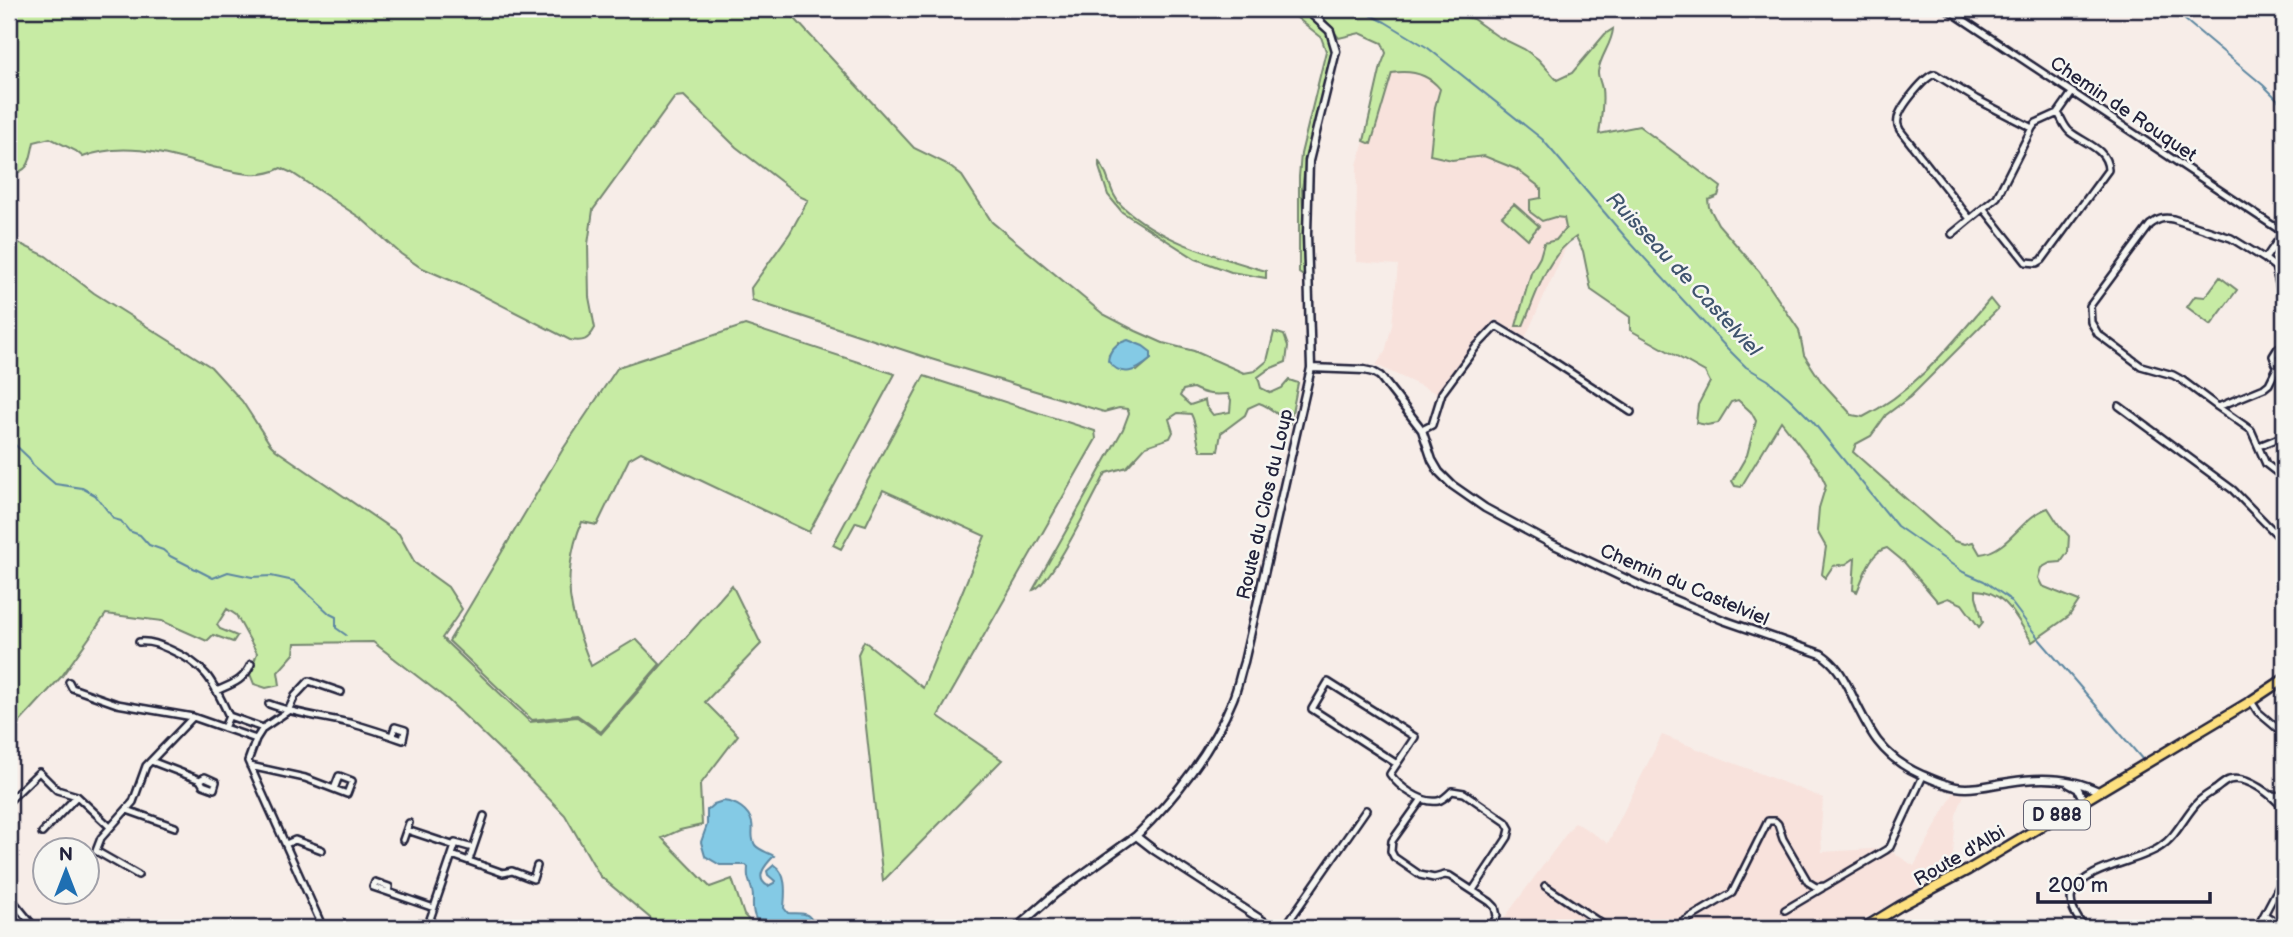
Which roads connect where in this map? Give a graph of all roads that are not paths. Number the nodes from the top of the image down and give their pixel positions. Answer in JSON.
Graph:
{"nodes":[{"id":1,"x":1306,"y":9,"type":"edge"},
{"id":2,"x":1947,"y":9,"type":"edge"},
{"id":3,"x":2072,"y":93,"type":"junction"},
{"id":4,"x":2058,"y":113,"type":"junction"},
{"id":5,"x":2032,"y":128,"type":"junction"},
{"id":6,"x":1984,"y":209,"type":"junction"},
{"id":7,"x":1970,"y":219,"type":"junction"},
{"id":8,"x":2284,"y":233,"type":"edge"},
{"id":9,"x":1952,"y":234,"type":"dead end"},
{"id":10,"x":2265,"y":259,"type":"junction"},
{"id":11,"x":2284,"y":306,"type":"edge"},
{"id":12,"x":2284,"y":340,"type":"edge"},
{"id":13,"x":2284,"y":347,"type":"edge"},
{"id":14,"x":2281,"y":367,"type":"edge"},
{"id":15,"x":1311,"y":368,"type":"junction"},
{"id":16,"x":2119,"y":406,"type":"dead end"},
{"id":17,"x":2218,"y":407,"type":"junction"},
{"id":18,"x":1631,"y":412,"type":"dead end"},
{"id":19,"x":1422,"y":430,"type":"junction"},
{"id":20,"x":2284,"y":436,"type":"edge"},
{"id":21,"x":2259,"y":446,"type":"junction"},
{"id":22,"x":2284,"y":478,"type":"edge"},
{"id":23,"x":2284,"y":542,"type":"edge"},
{"id":24,"x":139,"y":642,"type":"dead end"},
{"id":25,"x":251,"y":664,"type":"dead end"},
{"id":26,"x":2284,"y":679,"type":"edge"},
{"id":27,"x":69,"y":682,"type":"dead end"},
{"id":28,"x":216,"y":691,"type":"junction"},
{"id":29,"x":341,"y":692,"type":"dead end"},
{"id":30,"x":2251,"y":701,"type":"junction"},
{"id":31,"x":269,"y":704,"type":"dead end"},
{"id":32,"x":288,"y":711,"type":"junction"},
{"id":33,"x":229,"y":716,"type":"junction"},
{"id":34,"x":193,"y":717,"type":"junction"},
{"id":35,"x":224,"y":728,"type":"junction"},
{"id":36,"x":263,"y":728,"type":"junction"},
{"id":37,"x":2284,"y":734,"type":"edge"},
{"id":38,"x":392,"y":736,"type":"dead end"},
{"id":39,"x":256,"y":739,"type":"junction"},
{"id":40,"x":151,"y":761,"type":"junction"},
{"id":41,"x":1397,"y":764,"type":"junction"},
{"id":42,"x":250,"y":766,"type":"junction"},
{"id":43,"x":1923,"y":776,"type":"junction"},
{"id":44,"x":200,"y":780,"type":"dead end"},
{"id":45,"x":2061,"y":780,"type":"junction"},
{"id":46,"x":334,"y":789,"type":"dead end"},
{"id":47,"x":2098,"y":791,"type":"junction"},
{"id":48,"x":2271,"y":795,"type":"junction"},
{"id":49,"x":77,"y":796,"type":"junction"},
{"id":50,"x":2284,"y":796,"type":"edge"},
{"id":51,"x":1422,"y":799,"type":"junction"},
{"id":52,"x":2083,"y":799,"type":"junction"},
{"id":53,"x":9,"y":801,"type":"edge"},
{"id":54,"x":2284,"y":807,"type":"edge"},
{"id":55,"x":127,"y":810,"type":"junction"},
{"id":56,"x":1366,"y":810,"type":"dead end"},
{"id":57,"x":484,"y":816,"type":"dead end"},
{"id":58,"x":410,"y":822,"type":"dead end"},
{"id":59,"x":110,"y":827,"type":"junction"},
{"id":60,"x":175,"y":827,"type":"dead end"},
{"id":61,"x":407,"y":830,"type":"junction"},
{"id":62,"x":42,"y":833,"type":"dead end"},
{"id":63,"x":1136,"y":836,"type":"junction"},
{"id":64,"x":403,"y":840,"type":"dead end"},
{"id":65,"x":286,"y":844,"type":"junction"},
{"id":66,"x":455,"y":846,"type":"junction"},
{"id":67,"x":473,"y":848,"type":"junction"},
{"id":68,"x":321,"y":850,"type":"dead end"},
{"id":69,"x":452,"y":855,"type":"junction"},
{"id":70,"x":469,"y":860,"type":"junction"},
{"id":71,"x":537,"y":866,"type":"dead end"},
{"id":72,"x":138,"y":875,"type":"dead end"},
{"id":73,"x":2284,"y":877,"type":"edge"},
{"id":74,"x":1545,"y":886,"type":"dead end"},
{"id":75,"x":1825,"y":886,"type":"junction"},
{"id":76,"x":1473,"y":890,"type":"junction"},
{"id":77,"x":388,"y":892,"type":"dead end"},
{"id":78,"x":9,"y":896,"type":"edge"},
{"id":79,"x":434,"y":908,"type":"junction"},
{"id":80,"x":1785,"y":910,"type":"dead end"},
{"id":81,"x":2264,"y":915,"type":"junction"},
{"id":82,"x":2284,"y":927,"type":"edge"},
{"id":83,"x":35,"y":928,"type":"edge"},
{"id":84,"x":323,"y":928,"type":"edge"},
{"id":85,"x":427,"y":928,"type":"edge"},
{"id":86,"x":1016,"y":928,"type":"edge"},
{"id":87,"x":1274,"y":928,"type":"edge"},
{"id":88,"x":1284,"y":928,"type":"edge"},
{"id":89,"x":1491,"y":928,"type":"edge"},
{"id":90,"x":1608,"y":928,"type":"edge"},
{"id":91,"x":1673,"y":928,"type":"edge"},
{"id":92,"x":1864,"y":928,"type":"edge"},
{"id":93,"x":2084,"y":928,"type":"edge"},
{"id":94,"x":2257,"y":928,"type":"edge"}],
"edges":[{"from":1,"to":15,"type":"street","name":"Route du Clos du Loup"},
{"from":2,"to":3,"type":"street","name":"Chemin de Rouquet"},
{"from":3,"to":4,"type":"street"},
{"from":3,"to":8,"type":"street","name":"Chemin de Rouquet"},
{"from":4,"to":5,"type":"street"},
{"from":4,"to":6,"type":"street"},
{"from":5,"to":6,"type":"street"},
{"from":5,"to":7,"type":"street"},
{"from":6,"to":7,"type":"street"},
{"from":7,"to":9,"type":"street"},
{"from":8,"to":10,"type":"street"},
{"from":10,"to":11,"type":"street"},
{"from":10,"to":17,"type":"street"},
{"from":12,"to":13,"type":"street"},
{"from":13,"to":14,"type":"street"},
{"from":14,"to":17,"type":"street"},
{"from":15,"to":19,"type":"street","name":"Chemin du Castelviel"},
{"from":15,"to":63,"type":"street","name":"Route du Clos du Loup"},
{"from":16,"to":23,"type":"street"},
{"from":17,"to":21,"type":"street"},
{"from":18,"to":19,"type":"street"},
{"from":19,"to":43,"type":"street","name":"Chemin du Castelviel"},
{"from":20,"to":21,"type":"street"},
{"from":21,"to":22,"type":"street"},
{"from":24,"to":28,"type":"street"},
{"from":25,"to":28,"type":"street"},
{"from":26,"to":30,"type":"main road","number":"D 888"},
{"from":27,"to":34,"type":"street"},
{"from":28,"to":33,"type":"street"},
{"from":29,"to":32,"type":"street"},
{"from":30,"to":37,"type":"street"},
{"from":30,"to":47,"type":"main road","name":"Route d'Albi","number":"D 888"},
{"from":31,"to":32,"type":"street"},
{"from":32,"to":36,"type":"street"},
{"from":32,"to":38,"type":"street"},
{"from":33,"to":35,"type":"street"},
{"from":33,"to":36,"type":"street"},
{"from":34,"to":35,"type":"street"},
{"from":34,"to":40,"type":"street"},
{"from":35,"to":39,"type":"street"},
{"from":36,"to":39,"type":"street"},
{"from":39,"to":42,"type":"street"},
{"from":40,"to":44,"type":"street"},
{"from":40,"to":55,"type":"street"},
{"from":41,"to":41,"type":"street"},
{"from":41,"to":51,"type":"street"},
{"from":42,"to":46,"type":"street"},
{"from":42,"to":65,"type":"street"},
{"from":43,"to":45,"type":"street","name":"Chemin du Castelviel"},
{"from":43,"to":75,"type":"street"},
{"from":45,"to":47,"type":"street","name":"Chemin du Castelviel"},
{"from":45,"to":52,"type":"street"},
{"from":47,"to":52,"type":"main road","name":"Route d'Albi","number":"D 888"},
{"from":48,"to":50,"type":"street"},
{"from":48,"to":54,"type":"street"},
{"from":48,"to":93,"type":"street"},
{"from":49,"to":53,"type":"street"},
{"from":49,"to":59,"type":"street"},
{"from":49,"to":62,"type":"street"},
{"from":51,"to":76,"type":"street"},
{"from":51,"to":76,"type":"street"},
{"from":52,"to":92,"type":"main road","name":"Route d'Albi","number":"D 888"},
{"from":55,"to":59,"type":"street"},
{"from":55,"to":60,"type":"street"},
{"from":56,"to":88,"type":"street"},
{"from":57,"to":67,"type":"street"},
{"from":58,"to":61,"type":"street"},
{"from":59,"to":72,"type":"street"},
{"from":61,"to":64,"type":"street"},
{"from":61,"to":66,"type":"street"},
{"from":63,"to":86,"type":"street","name":"Route du Clos du Loup"},
{"from":63,"to":87,"type":"street"},
{"from":65,"to":68,"type":"street"},
{"from":65,"to":84,"type":"street"},
{"from":66,"to":67,"type":"street"},
{"from":66,"to":69,"type":"street"},
{"from":67,"to":70,"type":"street"},
{"from":69,"to":70,"type":"street"},
{"from":69,"to":79,"type":"street"},
{"from":70,"to":71,"type":"street"},
{"from":73,"to":81,"type":"street"},
{"from":74,"to":90,"type":"street"},
{"from":75,"to":80,"type":"street"},
{"from":75,"to":91,"type":"street"},
{"from":76,"to":89,"type":"street"},
{"from":77,"to":79,"type":"street"},
{"from":78,"to":83,"type":"street"},
{"from":79,"to":85,"type":"street"},
{"from":81,"to":82,"type":"street"},
{"from":81,"to":94,"type":"street"}]}
